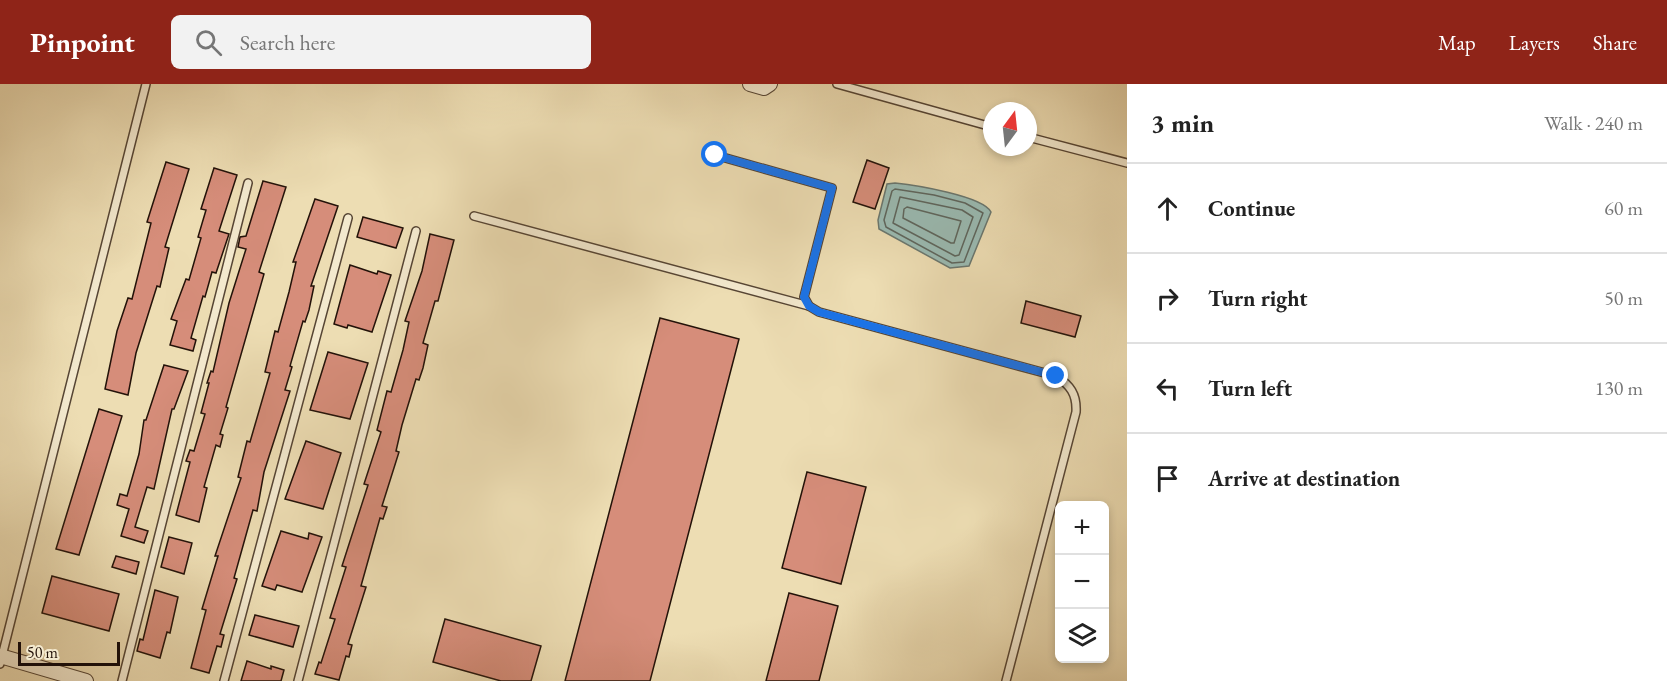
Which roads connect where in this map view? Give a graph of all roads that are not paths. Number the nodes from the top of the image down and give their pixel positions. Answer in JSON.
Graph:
{"nodes":[{"id":1,"x":146,"y":84,"type":"edge"},
{"id":2,"x":750,"y":84,"type":"edge"},
{"id":3,"x":770,"y":84,"type":"edge"},
{"id":4,"x":837,"y":84,"type":"edge"},
{"id":5,"x":983,"y":125,"type":"edge"},
{"id":6,"x":1037,"y":139,"type":"edge"},
{"id":7,"x":715,"y":155,"type":"dead end"},
{"id":8,"x":1127,"y":163,"type":"edge"},
{"id":9,"x":248,"y":183,"type":"dead end"},
{"id":10,"x":474,"y":216,"type":"dead end"},
{"id":11,"x":348,"y":218,"type":"dead end"},
{"id":12,"x":416,"y":231,"type":"dead end"},
{"id":13,"x":809,"y":306,"type":"junction"},
{"id":14,"x":1,"y":658,"type":"edge"},
{"id":15,"x":86,"y":681,"type":"edge"},
{"id":16,"x":122,"y":681,"type":"edge"},
{"id":17,"x":224,"y":681,"type":"edge"},
{"id":18,"x":298,"y":681,"type":"edge"},
{"id":19,"x":1006,"y":681,"type":"edge"}],
"edges":[{"from":1,"to":14,"type":"lane"},
{"from":2,"to":3,"type":"street"},
{"from":4,"to":5,"type":"lane"},
{"from":6,"to":8,"type":"lane"},
{"from":7,"to":13,"type":"lane"},
{"from":9,"to":16,"type":"lane"},
{"from":10,"to":13,"type":"lane"},
{"from":11,"to":17,"type":"lane"},
{"from":12,"to":18,"type":"lane"},
{"from":13,"to":19,"type":"lane"},
{"from":14,"to":15,"type":"street"}]}
